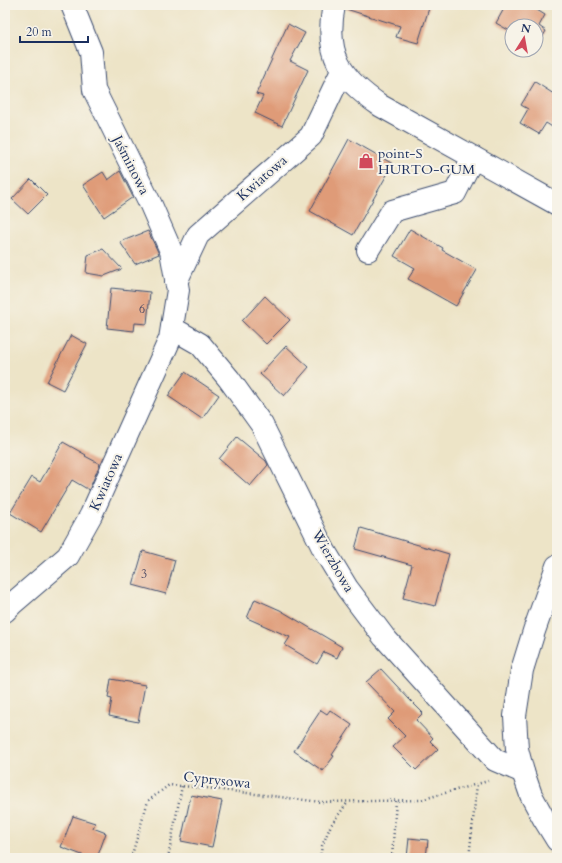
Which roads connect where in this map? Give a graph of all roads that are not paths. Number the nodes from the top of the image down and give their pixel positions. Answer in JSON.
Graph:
{"nodes":[{"id":1,"x":72,"y":5,"type":"edge"},
{"id":2,"x":334,"y":5,"type":"edge"},
{"id":3,"x":342,"y":71,"type":"junction"},
{"id":4,"x":474,"y":158,"type":"junction"},
{"id":5,"x":557,"y":204,"type":"edge"},
{"id":6,"x":368,"y":250,"type":"dead end"},
{"id":7,"x":176,"y":282,"type":"junction"},
{"id":8,"x":172,"y":328,"type":"junction"},
{"id":9,"x":557,"y":566,"type":"edge"},
{"id":10,"x":5,"y":611,"type":"edge"},
{"id":11,"x":523,"y":772,"type":"junction"},
{"id":12,"x":557,"y":840,"type":"edge"}],
"edges":[{"from":1,"to":7,"type":"street","name":"Jaśminowa"},
{"from":2,"to":3,"type":"street"},
{"from":3,"to":4,"type":"street"},
{"from":3,"to":7,"type":"street","name":"Kwiatowa"},
{"from":4,"to":5,"type":"street"},
{"from":4,"to":6,"type":"street"},
{"from":7,"to":8,"type":"street","name":"Jaśminowa"},
{"from":8,"to":10,"type":"street","name":"Kwiatowa"},
{"from":8,"to":11,"type":"street","name":"Wierzbowa"},
{"from":9,"to":11,"type":"street"},
{"from":11,"to":12,"type":"street"}]}
